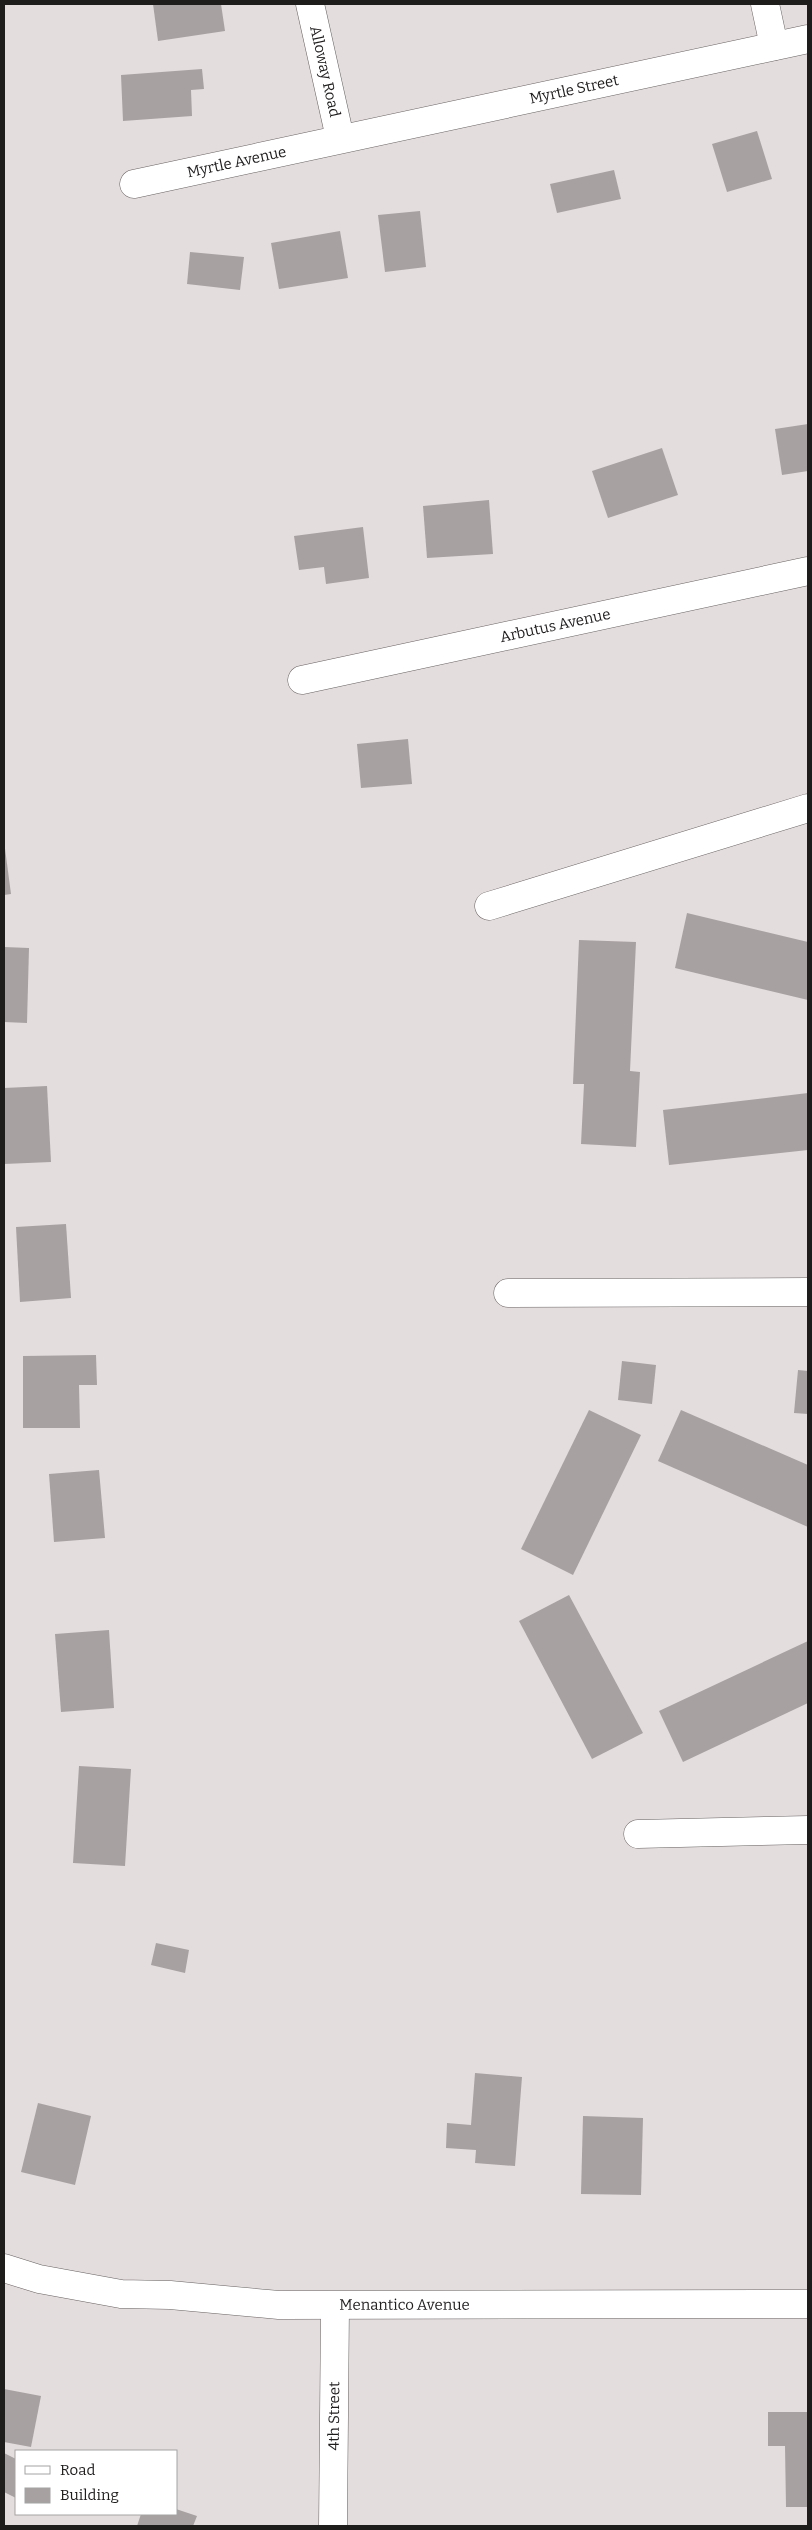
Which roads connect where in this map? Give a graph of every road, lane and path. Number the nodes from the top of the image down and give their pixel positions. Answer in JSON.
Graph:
{"nodes":[{"id":1,"x":310,"y":4,"type":"edge"},
{"id":2,"x":765,"y":4,"type":"edge"},
{"id":3,"x":808,"y":40,"type":"edge"},
{"id":4,"x":774,"y":46,"type":"junction"},
{"id":5,"x":340,"y":138,"type":"junction"},
{"id":6,"x":134,"y":184,"type":"dead end"},
{"id":7,"x":808,"y":571,"type":"edge"},
{"id":8,"x":302,"y":680,"type":"dead end"},
{"id":9,"x":808,"y":808,"type":"edge"},
{"id":10,"x":489,"y":906,"type":"dead end"},
{"id":11,"x":808,"y":1292,"type":"edge"},
{"id":12,"x":508,"y":1293,"type":"dead end"},
{"id":13,"x":808,"y":1830,"type":"edge"},
{"id":14,"x":638,"y":1834,"type":"dead end"},
{"id":15,"x":4,"y":2268,"type":"edge"},
{"id":16,"x":808,"y":2304,"type":"edge"},
{"id":17,"x":335,"y":2307,"type":"junction"},
{"id":18,"x":333,"y":2526,"type":"edge"}],
"edges":[{"from":1,"to":5,"type":"street","name":"Alloway Road"},
{"from":2,"to":4,"type":"street"},
{"from":3,"to":4,"type":"street","name":"Myrtle Street"},
{"from":4,"to":5,"type":"street","name":"Myrtle Street"},
{"from":5,"to":6,"type":"street","name":"Myrtle Avenue"},
{"from":7,"to":8,"type":"street","name":"Arbutus Avenue"},
{"from":9,"to":10,"type":"street"},
{"from":11,"to":12,"type":"street"},
{"from":13,"to":14,"type":"street"},
{"from":15,"to":17,"type":"street","name":"Menantico Avenue"},
{"from":16,"to":17,"type":"street","name":"Menantico Avenue"},
{"from":17,"to":18,"type":"street","name":"4th Street"}]}
